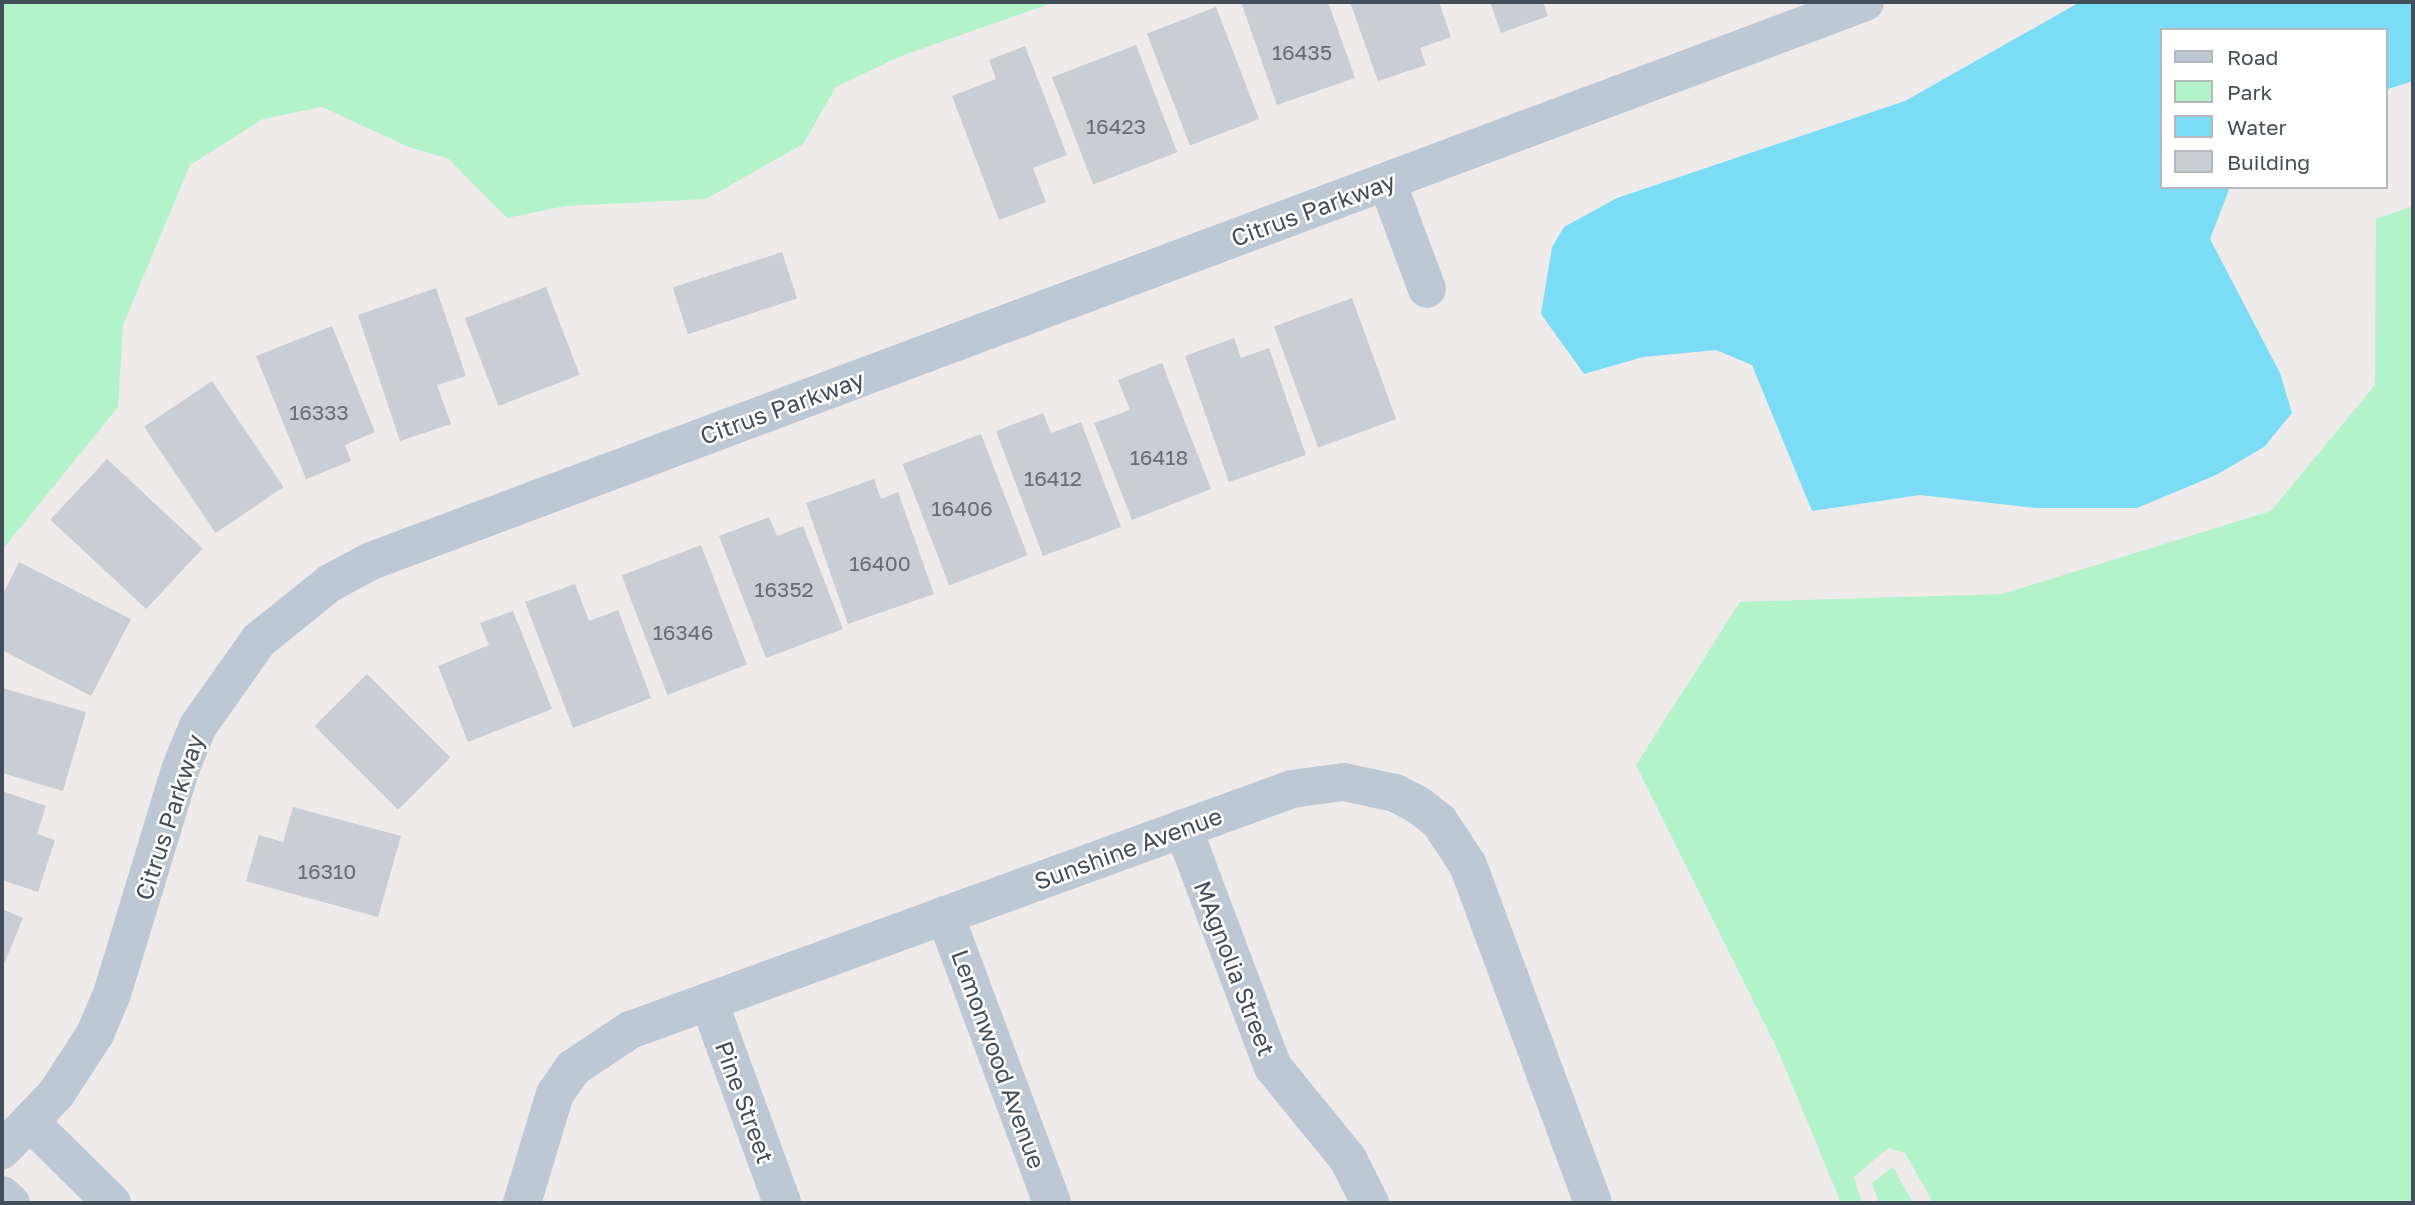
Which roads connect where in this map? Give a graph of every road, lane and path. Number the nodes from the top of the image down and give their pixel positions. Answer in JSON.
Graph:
{"nodes":[{"id":1,"x":1865,"y":2,"type":"edge"},
{"id":2,"x":1387,"y":182,"type":"junction"},
{"id":3,"x":1427,"y":289,"type":"dead end"},
{"id":4,"x":1183,"y":828,"type":"junction"},
{"id":5,"x":945,"y":915,"type":"junction"},
{"id":6,"x":709,"y":1002,"type":"junction"},
{"id":7,"x":31,"y":1124,"type":"junction"},
{"id":8,"x":2,"y":1150,"type":"edge"},
{"id":9,"x":2,"y":1195,"type":"edge"},
{"id":10,"x":12,"y":1203,"type":"edge"},
{"id":11,"x":112,"y":1203,"type":"edge"},
{"id":12,"x":522,"y":1203,"type":"edge"},
{"id":13,"x":782,"y":1203,"type":"edge"},
{"id":14,"x":1052,"y":1203,"type":"edge"},
{"id":15,"x":1370,"y":1203,"type":"edge"},
{"id":16,"x":1593,"y":1203,"type":"edge"}],
"edges":[{"from":1,"to":2,"type":"street","name":"Citrus Parkway"},
{"from":2,"to":3,"type":"street"},
{"from":2,"to":7,"type":"street","name":"Citrus Parkway"},
{"from":4,"to":5,"type":"street","name":"Sunshine Avenue"},
{"from":4,"to":15,"type":"street","name":"MAgnolia Street"},
{"from":4,"to":16,"type":"street","name":"Sunshine Avenue"},
{"from":5,"to":6,"type":"street","name":"Sunshine Avenue"},
{"from":5,"to":14,"type":"street","name":"Lemonwood Avenue"},
{"from":6,"to":12,"type":"street","name":"Sunshine Avenue"},
{"from":6,"to":13,"type":"street","name":"Pine Street"},
{"from":7,"to":8,"type":"street","name":"Citrus Parkway"},
{"from":7,"to":11,"type":"street"},
{"from":9,"to":10,"type":"street"}]}
